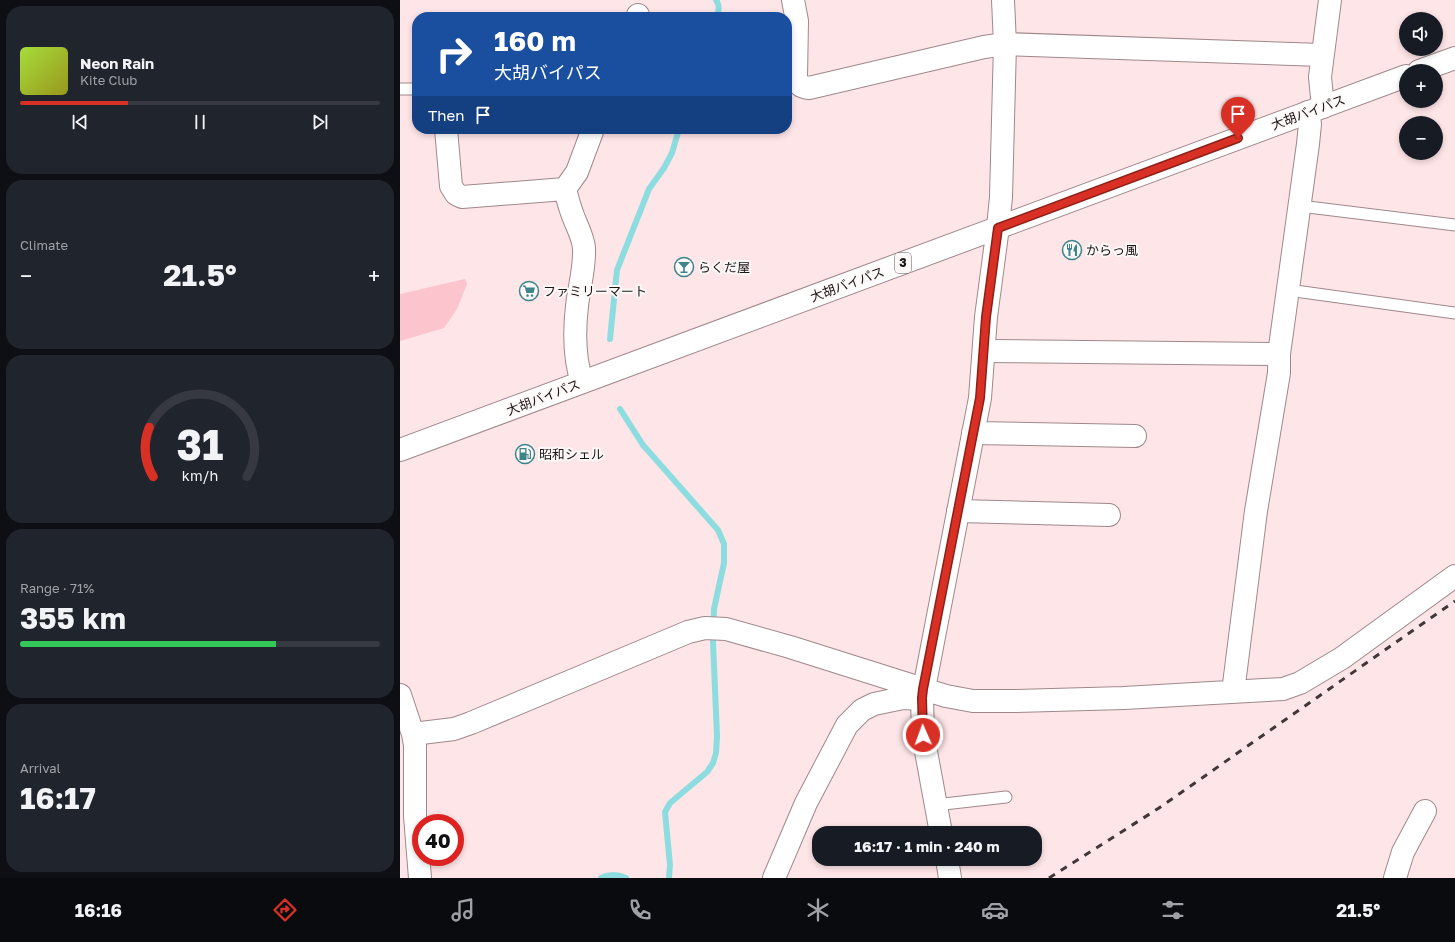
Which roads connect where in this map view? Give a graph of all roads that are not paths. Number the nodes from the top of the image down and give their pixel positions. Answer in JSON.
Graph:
{"nodes":[{"id":1,"x":793,"y":0,"type":"edge"},
{"id":2,"x":1003,"y":0,"type":"edge"},
{"id":3,"x":1330,"y":0,"type":"edge"},
{"id":4,"x":1005,"y":44,"type":"junction"},
{"id":5,"x":1322,"y":55,"type":"junction"},
{"id":6,"x":1455,"y":58,"type":"edge"},
{"id":7,"x":1438,"y":64,"type":"edge"},
{"id":8,"x":1399,"y":79,"type":"edge"},
{"id":9,"x":400,"y":89,"type":"edge"},
{"id":10,"x":412,"y":89,"type":"edge"},
{"id":11,"x":1315,"y":109,"type":"junction"},
{"id":12,"x":446,"y":134,"type":"edge"},
{"id":13,"x":591,"y":134,"type":"edge"},
{"id":14,"x":565,"y":189,"type":"junction"},
{"id":15,"x":1300,"y":206,"type":"junction"},
{"id":16,"x":1455,"y":225,"type":"edge"},
{"id":17,"x":998,"y":228,"type":"junction"},
{"id":18,"x":1288,"y":290,"type":"junction"},
{"id":19,"x":1455,"y":313,"type":"edge"},
{"id":20,"x":984,"y":351,"type":"junction"},
{"id":21,"x":1279,"y":354,"type":"junction"},
{"id":22,"x":582,"y":382,"type":"junction"},
{"id":23,"x":973,"y":433,"type":"junction"},
{"id":24,"x":1135,"y":436,"type":"dead end"},
{"id":25,"x":400,"y":450,"type":"edge"},
{"id":26,"x":958,"y":511,"type":"junction"},
{"id":27,"x":1109,"y":515,"type":"dead end"},
{"id":28,"x":1455,"y":576,"type":"edge"},
{"id":29,"x":1233,"y":692,"type":"junction"},
{"id":30,"x":923,"y":694,"type":"junction"},
{"id":31,"x":400,"y":695,"type":"edge"},
{"id":32,"x":413,"y":734,"type":"junction"},
{"id":33,"x":1006,"y":797,"type":"dead end"},
{"id":34,"x":936,"y":805,"type":"junction"},
{"id":35,"x":1425,"y":811,"type":"dead end"},
{"id":36,"x":940,"y":826,"type":"edge"},
{"id":37,"x":947,"y":866,"type":"edge"},
{"id":38,"x":420,"y":878,"type":"edge"},
{"id":39,"x":774,"y":878,"type":"edge"},
{"id":40,"x":950,"y":878,"type":"edge"},
{"id":41,"x":1395,"y":878,"type":"edge"}],
"edges":[{"from":1,"to":4,"type":"street"},
{"from":2,"to":4,"type":"street"},
{"from":3,"to":5,"type":"street"},
{"from":4,"to":5,"type":"street"},
{"from":4,"to":17,"type":"street"},
{"from":5,"to":11,"type":"street"},
{"from":6,"to":7,"type":"street"},
{"from":8,"to":11,"type":"street","name":"大胡バイパス","number":"3"},
{"from":9,"to":10,"type":"lane"},
{"from":11,"to":15,"type":"street"},
{"from":11,"to":17,"type":"street","name":"大胡バイパス","number":"3"},
{"from":12,"to":14,"type":"street"},
{"from":13,"to":14,"type":"street"},
{"from":14,"to":22,"type":"street"},
{"from":15,"to":16,"type":"lane"},
{"from":15,"to":18,"type":"street"},
{"from":17,"to":20,"type":"street"},
{"from":17,"to":22,"type":"street","name":"大胡バイパス","number":"3"},
{"from":18,"to":19,"type":"lane"},
{"from":18,"to":21,"type":"street"},
{"from":20,"to":21,"type":"street"},
{"from":20,"to":23,"type":"street"},
{"from":21,"to":29,"type":"street"},
{"from":22,"to":25,"type":"street","name":"大胡バイパス","number":"3"},
{"from":23,"to":24,"type":"street"},
{"from":23,"to":26,"type":"street"},
{"from":26,"to":27,"type":"street"},
{"from":26,"to":30,"type":"street"},
{"from":28,"to":29,"type":"street"},
{"from":29,"to":30,"type":"street"},
{"from":30,"to":32,"type":"street"},
{"from":30,"to":34,"type":"street"},
{"from":30,"to":39,"type":"street"},
{"from":31,"to":32,"type":"street"},
{"from":32,"to":38,"type":"street"},
{"from":33,"to":34,"type":"lane"},
{"from":34,"to":36,"type":"street"},
{"from":35,"to":41,"type":"street"},
{"from":37,"to":40,"type":"street"}]}
